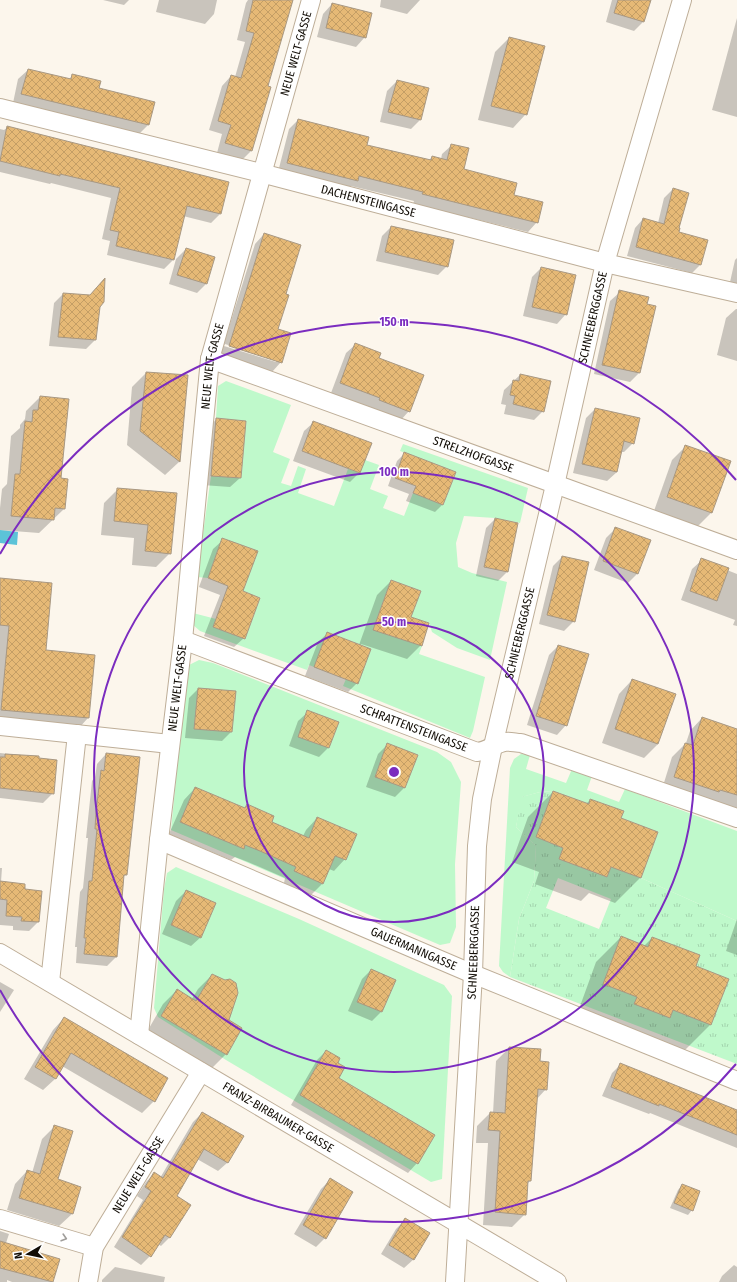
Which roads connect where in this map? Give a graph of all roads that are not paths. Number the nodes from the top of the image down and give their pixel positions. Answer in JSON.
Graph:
{"nodes":[{"id":1,"x":311,"y":0,"type":"edge"},
{"id":2,"x":682,"y":0,"type":"edge"},
{"id":3,"x":0,"y":108,"type":"edge"},
{"id":4,"x":261,"y":174,"type":"junction"},
{"id":5,"x":605,"y":263,"type":"junction"},
{"id":6,"x":737,"y":293,"type":"edge"},
{"id":7,"x":210,"y":359,"type":"junction"},
{"id":8,"x":555,"y":484,"type":"junction"},
{"id":9,"x":737,"y":550,"type":"edge"},
{"id":10,"x":183,"y":640,"type":"junction"},
{"id":11,"x":0,"y":726,"type":"edge"},
{"id":12,"x":77,"y":734,"type":"junction"},
{"id":13,"x":170,"y":744,"type":"junction"},
{"id":14,"x":493,"y":746,"type":"junction"},
{"id":15,"x":737,"y":818,"type":"edge"},
{"id":16,"x":159,"y":840,"type":"junction"},
{"id":17,"x":0,"y":953,"type":"edge"},
{"id":18,"x":473,"y":974,"type":"junction"},
{"id":19,"x":50,"y":982,"type":"junction"},
{"id":20,"x":139,"y":1035,"type":"junction"},
{"id":21,"x":202,"y":1072,"type":"junction"},
{"id":22,"x":737,"y":1081,"type":"edge"},
{"id":23,"x":0,"y":1219,"type":"edge"},
{"id":24,"x":457,"y":1224,"type":"junction"},
{"id":25,"x":94,"y":1247,"type":"junction"},
{"id":26,"x":88,"y":1282,"type":"edge"},
{"id":27,"x":455,"y":1282,"type":"edge"},
{"id":28,"x":557,"y":1282,"type":"edge"}],
"edges":[{"from":1,"to":4,"type":"street","name":"NEUE WELT-GASSE"},
{"from":2,"to":5,"type":"street","name":"SCHNEEBERGGASSE"},
{"from":3,"to":4,"type":"street","name":"DACHENSTEINGASSE"},
{"from":4,"to":5,"type":"street","name":"DACHENSTEINGASSE"},
{"from":4,"to":7,"type":"street","name":"NEUE WELT-GASSE"},
{"from":5,"to":6,"type":"street","name":"DACHENSTEINGASSE"},
{"from":5,"to":8,"type":"street","name":"SCHNEEBERGGASSE"},
{"from":7,"to":8,"type":"street","name":"STRELZHOFGASSE"},
{"from":7,"to":10,"type":"street","name":"NEUE WELT-GASSE"},
{"from":8,"to":9,"type":"street","name":"STRELZHOFGASSE"},
{"from":8,"to":14,"type":"street","name":"SCHNEEBERGGASSE"},
{"from":10,"to":13,"type":"street","name":"NEUE WELT-GASSE"},
{"from":10,"to":14,"type":"street","name":"SCHRATTENSTEINGASSE"},
{"from":11,"to":12,"type":"street","name":"NEUE WELT-GASSE"},
{"from":12,"to":13,"type":"street","name":"NEUE WELT-GASSE"},
{"from":12,"to":19,"type":"street"},
{"from":13,"to":16,"type":"street","name":"NEUE WELT-GASSE"},
{"from":14,"to":15,"type":"street","name":"SCHRATTENSTEINGASSE"},
{"from":14,"to":18,"type":"street","name":"SCHNEEBERGGASSE"},
{"from":16,"to":18,"type":"street","name":"GAUERMANNGASSE"},
{"from":16,"to":20,"type":"street","name":"NEUE WELT-GASSE"},
{"from":17,"to":19,"type":"street","name":"FRANZ-BIRBAUMER-GASSE"},
{"from":18,"to":22,"type":"street","name":"GAUERMANNGASSE"},
{"from":18,"to":24,"type":"street","name":"SCHNEEBERGGASSE"},
{"from":19,"to":20,"type":"street","name":"FRANZ-BIRBAUMER-GASSE"},
{"from":20,"to":21,"type":"street","name":"FRANZ-BIRBAUMER-GASSE"},
{"from":21,"to":24,"type":"street","name":"FRANZ-BIRBAUMER-GASSE"},
{"from":21,"to":25,"type":"street","name":"NEUE WELT-GASSE"},
{"from":23,"to":25,"type":"street","one_way":true},
{"from":24,"to":27,"type":"street","name":"SCHNEEBERGGASSE"},
{"from":24,"to":28,"type":"street","name":"FRANZ-BIRBAUMER-GASSE"},
{"from":25,"to":26,"type":"street","name":"NEUE WELT-GASSE"}]}
